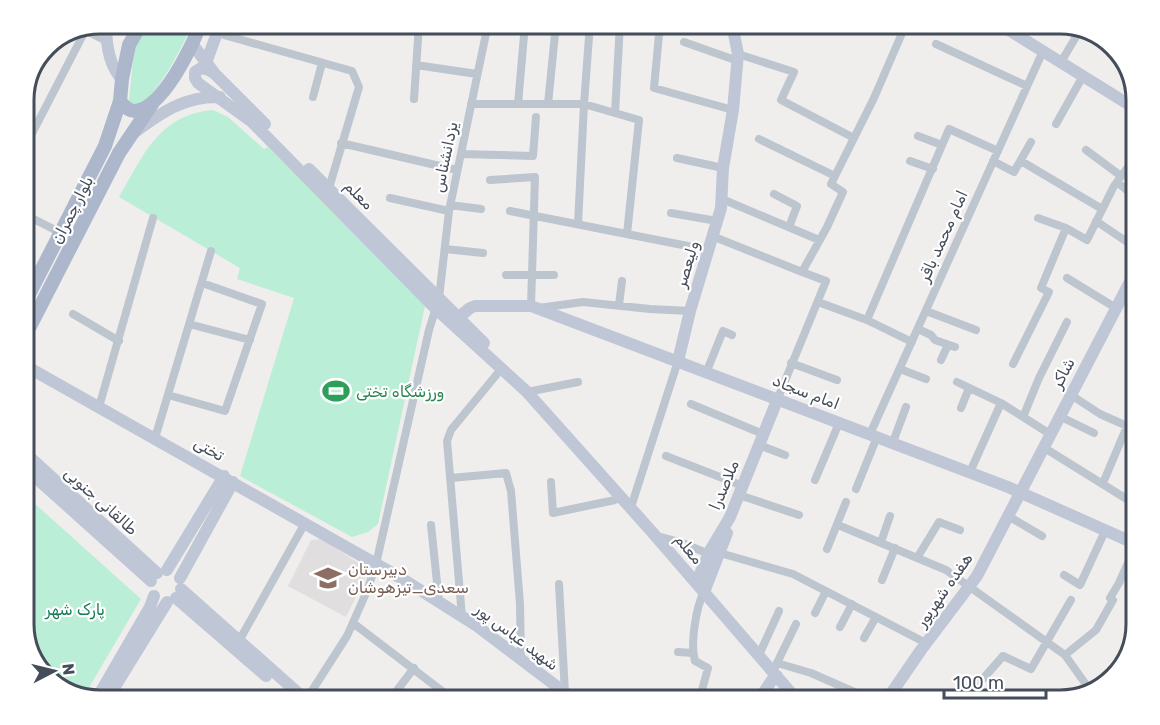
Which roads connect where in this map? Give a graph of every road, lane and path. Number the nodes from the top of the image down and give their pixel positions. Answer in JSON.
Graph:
{"nodes":[{"id":1,"x":107,"y":34,"type":"edge"},
{"id":2,"x":135,"y":34,"type":"edge"},
{"id":3,"x":197,"y":34,"type":"edge"},
{"id":4,"x":216,"y":34,"type":"edge"},
{"id":5,"x":238,"y":34,"type":"edge"},
{"id":6,"x":418,"y":34,"type":"edge"},
{"id":7,"x":486,"y":34,"type":"edge"},
{"id":8,"x":524,"y":34,"type":"edge"},
{"id":9,"x":555,"y":34,"type":"edge"},
{"id":10,"x":619,"y":34,"type":"edge"},
{"id":11,"x":659,"y":34,"type":"edge"},
{"id":12,"x":735,"y":34,"type":"edge"},
{"id":13,"x":901,"y":34,"type":"edge"},
{"id":14,"x":1024,"y":34,"type":"edge"},
{"id":15,"x":94,"y":35,"type":"edge"},
{"id":16,"x":81,"y":37,"type":"edge"},
{"id":17,"x":1076,"y":37,"type":"edge"},
{"id":18,"x":589,"y":38,"type":"dead end"},
{"id":19,"x":108,"y":42,"type":"junction"},
{"id":20,"x":684,"y":42,"type":"dead end"},
{"id":21,"x":936,"y":44,"type":"dead end"},
{"id":22,"x":1042,"y":51,"type":"junction"},
{"id":23,"x":738,"y":58,"type":"junction"},
{"id":24,"x":1061,"y":62,"type":"junction"},
{"id":25,"x":206,"y":63,"type":"junction"},
{"id":26,"x":322,"y":63,"type":"junction"},
{"id":27,"x":416,"y":66,"type":"junction"},
{"id":28,"x":215,"y":74,"type":"junction"},
{"id":29,"x":477,"y":74,"type":"junction"},
{"id":30,"x":1083,"y":76,"type":"junction"},
{"id":31,"x":122,"y":79,"type":"junction"},
{"id":32,"x":1027,"y":86,"type":"junction"},
{"id":33,"x":220,"y":97,"type":"junction"},
{"id":34,"x":314,"y":98,"type":"dead end"},
{"id":35,"x":414,"y":99,"type":"dead end"},
{"id":36,"x":1125,"y":99,"type":"edge"},
{"id":37,"x":120,"y":101,"type":"junction"},
{"id":38,"x":154,"y":101,"type":"junction"},
{"id":39,"x":471,"y":104,"type":"junction"},
{"id":40,"x":518,"y":104,"type":"junction"},
{"id":41,"x":548,"y":104,"type":"junction"},
{"id":42,"x":584,"y":104,"type":"junction"},
{"id":43,"x":733,"y":110,"type":"junction"},
{"id":44,"x":615,"y":113,"type":"junction"},
{"id":45,"x":536,"y":117,"type":"dead end"},
{"id":46,"x":1056,"y":124,"type":"dead end"},
{"id":47,"x":112,"y":125,"type":"junction"},
{"id":48,"x":35,"y":128,"type":"edge"},
{"id":49,"x":133,"y":133,"type":"junction"},
{"id":50,"x":918,"y":136,"type":"dead end"},
{"id":51,"x":854,"y":138,"type":"junction"},
{"id":52,"x":759,"y":139,"type":"dead end"},
{"id":53,"x":1031,"y":142,"type":"dead end"},
{"id":54,"x":341,"y":143,"type":"junction"},
{"id":55,"x":942,"y":146,"type":"junction"},
{"id":56,"x":1086,"y":150,"type":"dead end"},
{"id":57,"x":998,"y":151,"type":"junction"},
{"id":58,"x":461,"y":154,"type":"junction"},
{"id":59,"x":677,"y":158,"type":"dead end"},
{"id":60,"x":909,"y":161,"type":"dead end"},
{"id":61,"x":993,"y":161,"type":"junction"},
{"id":62,"x":1021,"y":161,"type":"junction"},
{"id":63,"x":723,"y":168,"type":"junction"},
{"id":64,"x":933,"y":169,"type":"junction"},
{"id":65,"x":457,"y":170,"type":"junction"},
{"id":66,"x":1125,"y":171,"type":"edge"},
{"id":67,"x":835,"y":176,"type":"junction"},
{"id":68,"x":1119,"y":179,"type":"junction"},
{"id":69,"x":490,"y":180,"type":"dead end"},
{"id":70,"x":1125,"y":186,"type":"edge"},
{"id":71,"x":329,"y":188,"type":"junction"},
{"id":72,"x":774,"y":194,"type":"dead end"},
{"id":73,"x":390,"y":198,"type":"dead end"},
{"id":74,"x":722,"y":199,"type":"junction"},
{"id":75,"x":449,"y":208,"type":"junction"},
{"id":76,"x":481,"y":209,"type":"dead end"},
{"id":77,"x":1102,"y":209,"type":"junction"},
{"id":78,"x":510,"y":211,"type":"dead end"},
{"id":79,"x":672,"y":213,"type":"dead end"},
{"id":80,"x":533,"y":215,"type":"junction"},
{"id":81,"x":153,"y":218,"type":"dead end"},
{"id":82,"x":1038,"y":218,"type":"dead end"},
{"id":83,"x":35,"y":220,"type":"edge"},
{"id":84,"x":717,"y":221,"type":"junction"},
{"id":85,"x":1096,"y":221,"type":"junction"},
{"id":86,"x":578,"y":224,"type":"junction"},
{"id":87,"x":789,"y":227,"type":"junction"},
{"id":88,"x":1066,"y":228,"type":"junction"},
{"id":89,"x":61,"y":233,"type":"junction"},
{"id":90,"x":627,"y":234,"type":"junction"},
{"id":91,"x":712,"y":236,"type":"junction"},
{"id":92,"x":819,"y":240,"type":"junction"},
{"id":93,"x":1125,"y":241,"type":"edge"},
{"id":94,"x":445,"y":249,"type":"junction"},
{"id":95,"x":708,"y":250,"type":"junction"},
{"id":96,"x":212,"y":251,"type":"dead end"},
{"id":97,"x":483,"y":253,"type":"dead end"},
{"id":98,"x":802,"y":272,"type":"junction"},
{"id":99,"x":506,"y":275,"type":"dead end"},
{"id":100,"x":554,"y":275,"type":"dead end"},
{"id":101,"x":531,"y":276,"type":"junction"},
{"id":102,"x":1067,"y":279,"type":"dead end"},
{"id":103,"x":622,"y":281,"type":"dead end"},
{"id":104,"x":35,"y":283,"type":"edge"},
{"id":105,"x":202,"y":283,"type":"junction"},
{"id":106,"x":1125,"y":290,"type":"edge"},
{"id":107,"x":818,"y":302,"type":"junction"},
{"id":108,"x":437,"y":303,"type":"junction"},
{"id":109,"x":619,"y":305,"type":"junction"},
{"id":110,"x":534,"y":307,"type":"junction"},
{"id":111,"x":1116,"y":308,"type":"junction"},
{"id":112,"x":690,"y":311,"type":"junction"},
{"id":113,"x":926,"y":311,"type":"junction"},
{"id":114,"x":73,"y":314,"type":"dead end"},
{"id":115,"x":35,"y":317,"type":"edge"},
{"id":116,"x":459,"y":317,"type":"junction"},
{"id":117,"x":867,"y":320,"type":"junction"},
{"id":118,"x":1067,"y":322,"type":"dead end"},
{"id":119,"x":189,"y":324,"type":"junction"},
{"id":120,"x":918,"y":329,"type":"junction"},
{"id":121,"x":976,"y":330,"type":"dead end"},
{"id":122,"x":732,"y":335,"type":"dead end"},
{"id":123,"x":250,"y":340,"type":"junction"},
{"id":124,"x":119,"y":341,"type":"junction"},
{"id":125,"x":912,"y":342,"type":"junction"},
{"id":126,"x":941,"y":360,"type":"dead end"},
{"id":127,"x":678,"y":361,"type":"junction"},
{"id":128,"x":791,"y":363,"type":"junction"},
{"id":129,"x":1013,"y":364,"type":"dead end"},
{"id":130,"x":502,"y":368,"type":"junction"},
{"id":131,"x":900,"y":369,"type":"junction"},
{"id":132,"x":35,"y":371,"type":"edge"},
{"id":133,"x":706,"y":373,"type":"junction"},
{"id":134,"x":926,"y":378,"type":"dead end"},
{"id":135,"x":837,"y":380,"type":"dead end"},
{"id":136,"x":578,"y":382,"type":"dead end"},
{"id":137,"x":957,"y":382,"type":"dead end"},
{"id":138,"x":969,"y":388,"type":"junction"},
{"id":139,"x":527,"y":392,"type":"junction"},
{"id":140,"x":168,"y":395,"type":"junction"},
{"id":141,"x":1071,"y":395,"type":"junction"},
{"id":142,"x":778,"y":398,"type":"junction"},
{"id":143,"x":1001,"y":403,"type":"junction"},
{"id":144,"x":691,"y":404,"type":"dead end"},
{"id":145,"x":99,"y":406,"type":"junction"},
{"id":146,"x":906,"y":407,"type":"dead end"},
{"id":147,"x":961,"y":408,"type":"dead end"},
{"id":148,"x":1059,"y":416,"type":"junction"},
{"id":149,"x":1023,"y":417,"type":"junction"},
{"id":150,"x":839,"y":423,"type":"junction"},
{"id":151,"x":1126,"y":425,"type":"edge"},
{"id":152,"x":1126,"y":429,"type":"edge"},
{"id":153,"x":1094,"y":433,"type":"dead end"},
{"id":154,"x":1050,"y":434,"type":"junction"},
{"id":155,"x":874,"y":435,"type":"junction"},
{"id":156,"x":155,"y":438,"type":"junction"},
{"id":157,"x":761,"y":440,"type":"junction"},
{"id":158,"x":892,"y":442,"type":"junction"},
{"id":159,"x":1044,"y":447,"type":"junction"},
{"id":160,"x":666,"y":456,"type":"dead end"},
{"id":161,"x":785,"y":456,"type":"dead end"},
{"id":162,"x":35,"y":464,"type":"edge"},
{"id":163,"x":970,"y":472,"type":"junction"},
{"id":164,"x":35,"y":475,"type":"edge"},
{"id":165,"x":451,"y":478,"type":"junction"},
{"id":166,"x":228,"y":479,"type":"junction"},
{"id":167,"x":814,"y":480,"type":"dead end"},
{"id":168,"x":551,"y":482,"type":"dead end"},
{"id":169,"x":1103,"y":483,"type":"junction"},
{"id":170,"x":856,"y":489,"type":"dead end"},
{"id":171,"x":741,"y":491,"type":"junction"},
{"id":172,"x":1020,"y":492,"type":"junction"},
{"id":173,"x":1126,"y":495,"type":"edge"},
{"id":174,"x":621,"y":496,"type":"junction"},
{"id":175,"x":846,"y":502,"type":"dead end"},
{"id":176,"x":74,"y":505,"type":"junction"},
{"id":177,"x":631,"y":507,"type":"junction"},
{"id":178,"x":799,"y":515,"type":"dead end"},
{"id":179,"x":890,"y":516,"type":"dead end"},
{"id":180,"x":1008,"y":516,"type":"junction"},
{"id":181,"x":305,"y":523,"type":"junction"},
{"id":182,"x":431,"y":525,"type":"dead end"},
{"id":183,"x":838,"y":525,"type":"junction"},
{"id":184,"x":960,"y":530,"type":"dead end"},
{"id":185,"x":1105,"y":531,"type":"junction"},
{"id":186,"x":196,"y":535,"type":"junction"},
{"id":187,"x":657,"y":536,"type":"junction"},
{"id":188,"x":1042,"y":536,"type":"dead end"},
{"id":189,"x":1126,"y":540,"type":"edge"},
{"id":190,"x":881,"y":542,"type":"junction"},
{"id":191,"x":895,"y":548,"type":"junction"},
{"id":192,"x":827,"y":549,"type":"dead end"},
{"id":193,"x":714,"y":554,"type":"junction"},
{"id":194,"x":917,"y":558,"type":"junction"},
{"id":195,"x":376,"y":564,"type":"junction"},
{"id":196,"x":1126,"y":567,"type":"edge"},
{"id":197,"x":158,"y":575,"type":"junction"},
{"id":198,"x":1064,"y":575,"type":"dead end"},
{"id":199,"x":882,"y":580,"type":"dead end"},
{"id":200,"x":559,"y":584,"type":"dead end"},
{"id":201,"x":969,"y":586,"type":"junction"},
{"id":202,"x":700,"y":587,"type":"junction"},
{"id":203,"x":826,"y":591,"type":"junction"},
{"id":204,"x":176,"y":592,"type":"junction"},
{"id":205,"x":154,"y":596,"type":"junction"},
{"id":206,"x":1071,"y":600,"type":"dead end"},
{"id":207,"x":439,"y":602,"type":"junction"},
{"id":208,"x":852,"y":604,"type":"junction"},
{"id":209,"x":779,"y":611,"type":"dead end"},
{"id":210,"x":815,"y":613,"type":"dead end"},
{"id":211,"x":462,"y":617,"type":"junction"},
{"id":212,"x":876,"y":617,"type":"junction"},
{"id":213,"x":353,"y":623,"type":"junction"},
{"id":214,"x":796,"y":624,"type":"dead end"},
{"id":215,"x":840,"y":627,"type":"dead end"},
{"id":216,"x":864,"y":638,"type":"dead end"},
{"id":217,"x":239,"y":641,"type":"junction"},
{"id":218,"x":1047,"y":642,"type":"junction"},
{"id":219,"x":926,"y":643,"type":"junction"},
{"id":220,"x":678,"y":652,"type":"dead end"},
{"id":221,"x":693,"y":653,"type":"junction"},
{"id":222,"x":759,"y":655,"type":"junction"},
{"id":223,"x":1065,"y":655,"type":"junction"},
{"id":224,"x":521,"y":660,"type":"junction"},
{"id":225,"x":414,"y":668,"type":"junction"},
{"id":226,"x":775,"y":670,"type":"junction"},
{"id":227,"x":1086,"y":685,"type":"edge"},
{"id":228,"x":102,"y":690,"type":"edge"},
{"id":229,"x":113,"y":690,"type":"edge"},
{"id":230,"x":283,"y":690,"type":"edge"},
{"id":231,"x":294,"y":690,"type":"edge"},
{"id":232,"x":313,"y":690,"type":"edge"},
{"id":233,"x":397,"y":690,"type":"edge"},
{"id":234,"x":441,"y":690,"type":"edge"},
{"id":235,"x":561,"y":690,"type":"edge"},
{"id":236,"x":565,"y":690,"type":"edge"},
{"id":237,"x":702,"y":690,"type":"edge"},
{"id":238,"x":765,"y":690,"type":"edge"},
{"id":239,"x":790,"y":690,"type":"edge"},
{"id":240,"x":850,"y":690,"type":"edge"},
{"id":241,"x":894,"y":690,"type":"edge"},
{"id":242,"x":973,"y":690,"type":"edge"}],
"edges":[{"from":1,"to":19,"type":"street"},
{"from":2,"to":31,"type":"main road","name":"بلوار چمران"},
{"from":3,"to":25,"type":"street","name":"معلم"},
{"from":3,"to":38,"type":"main road","name":"بلوار چمران"},
{"from":4,"to":25,"type":"street"},
{"from":5,"to":26,"type":"street"},
{"from":6,"to":27,"type":"street"},
{"from":7,"to":29,"type":"street","name":"یزدانشناس"},
{"from":8,"to":40,"type":"street"},
{"from":9,"to":41,"type":"street"},
{"from":10,"to":44,"type":"street"},
{"from":11,"to":43,"type":"street"},
{"from":12,"to":23,"type":"street","name":"ولیعصر"},
{"from":13,"to":51,"type":"street"},
{"from":14,"to":22,"type":"street"},
{"from":15,"to":19,"type":"street"},
{"from":16,"to":48,"type":"street"},
{"from":17,"to":24,"type":"street"},
{"from":18,"to":42,"type":"street"},
{"from":19,"to":31,"type":"street"},
{"from":20,"to":23,"type":"street"},
{"from":21,"to":32,"type":"street"},
{"from":22,"to":24,"type":"street"},
{"from":22,"to":32,"type":"street","name":"امام محمد باقر"},
{"from":23,"to":43,"type":"street","name":"ولیعصر"},
{"from":23,"to":51,"type":"street"},
{"from":24,"to":30,"type":"street"},
{"from":25,"to":28,"type":"street","name":"معلم"},
{"from":26,"to":34,"type":"street"},
{"from":26,"to":54,"type":"street"},
{"from":27,"to":29,"type":"street"},
{"from":27,"to":35,"type":"street"},
{"from":28,"to":33,"type":"street","name":"معلم"},
{"from":28,"to":71,"type":"street","name":"معلم"},
{"from":29,"to":39,"type":"street","name":"یزدانشناس"},
{"from":30,"to":36,"type":"street"},
{"from":30,"to":46,"type":"street"},
{"from":31,"to":37,"type":"main road","name":"بلوار چمران"},
{"from":32,"to":57,"type":"street","name":"امام محمد باقر"},
{"from":33,"to":49,"type":"street"},
{"from":33,"to":108,"type":"street","name":"معلم"},
{"from":37,"to":38,"type":"main road"},
{"from":37,"to":47,"type":"main road","name":"بلوار چمران"},
{"from":38,"to":49,"type":"main road","name":"بلوار چمران"},
{"from":39,"to":40,"type":"street"},
{"from":39,"to":58,"type":"street","name":"یزدانشناس"},
{"from":40,"to":41,"type":"street"},
{"from":41,"to":42,"type":"street"},
{"from":42,"to":44,"type":"street"},
{"from":42,"to":86,"type":"street"},
{"from":43,"to":63,"type":"street","name":"ولیعصر"},
{"from":44,"to":90,"type":"street"},
{"from":45,"to":58,"type":"street"},
{"from":47,"to":49,"type":"main road"},
{"from":47,"to":89,"type":"main road","name":"بلوار چمران"},
{"from":49,"to":115,"type":"main road","name":"بلوار چمران"},
{"from":50,"to":55,"type":"street"},
{"from":51,"to":67,"type":"street"},
{"from":52,"to":67,"type":"street"},
{"from":53,"to":62,"type":"street"},
{"from":54,"to":65,"type":"street"},
{"from":54,"to":71,"type":"street"},
{"from":55,"to":57,"type":"street"},
{"from":55,"to":64,"type":"street"},
{"from":56,"to":68,"type":"street"},
{"from":57,"to":61,"type":"street","name":"امام محمد باقر"},
{"from":58,"to":65,"type":"street","name":"یزدانشناس"},
{"from":59,"to":63,"type":"street"},
{"from":60,"to":64,"type":"street"},
{"from":61,"to":62,"type":"street"},
{"from":61,"to":113,"type":"street","name":"امام محمد باقر"},
{"from":62,"to":77,"type":"street"},
{"from":63,"to":74,"type":"street","name":"ولیعصر"},
{"from":64,"to":117,"type":"street"},
{"from":65,"to":75,"type":"street","name":"یزدانشناس"},
{"from":66,"to":68,"type":"street"},
{"from":67,"to":92,"type":"street"},
{"from":68,"to":70,"type":"street"},
{"from":68,"to":77,"type":"street"},
{"from":69,"to":80,"type":"street"},
{"from":71,"to":108,"type":"street","name":"معلم"},
{"from":72,"to":87,"type":"street"},
{"from":73,"to":75,"type":"street"},
{"from":74,"to":84,"type":"street","name":"ولیعصر"},
{"from":74,"to":87,"type":"street"},
{"from":75,"to":76,"type":"street"},
{"from":75,"to":94,"type":"street","name":"یزدانشناس"},
{"from":77,"to":85,"type":"street"},
{"from":78,"to":80,"type":"street"},
{"from":79,"to":84,"type":"street"},
{"from":80,"to":86,"type":"street"},
{"from":80,"to":101,"type":"street"},
{"from":81,"to":124,"type":"street"},
{"from":82,"to":88,"type":"street"},
{"from":83,"to":89,"type":"street"},
{"from":84,"to":91,"type":"street","name":"ولیعصر"},
{"from":85,"to":88,"type":"street"},
{"from":85,"to":93,"type":"street"},
{"from":86,"to":90,"type":"street"},
{"from":87,"to":92,"type":"street"},
{"from":88,"to":129,"type":"street"},
{"from":89,"to":104,"type":"main road","name":"بلوار چمران"},
{"from":90,"to":95,"type":"street"},
{"from":91,"to":95,"type":"street","name":"ولیعصر"},
{"from":91,"to":98,"type":"street"},
{"from":92,"to":98,"type":"street"},
{"from":94,"to":97,"type":"street"},
{"from":94,"to":108,"type":"street","name":"یزدانشناس"},
{"from":95,"to":112,"type":"street","name":"ولیعصر"},
{"from":96,"to":105,"type":"street"},
{"from":98,"to":107,"type":"street"},
{"from":99,"to":101,"type":"street"},
{"from":100,"to":101,"type":"street"},
{"from":101,"to":110,"type":"street"},
{"from":102,"to":111,"type":"street"},
{"from":103,"to":109,"type":"street"},
{"from":105,"to":119,"type":"street"},
{"from":105,"to":123,"type":"street"},
{"from":106,"to":111,"type":"street","name":"شاکر"},
{"from":107,"to":117,"type":"street"},
{"from":107,"to":128,"type":"street"},
{"from":108,"to":116,"type":"street","name":"معلم"},
{"from":108,"to":130,"type":"street","name":"معلم"},
{"from":108,"to":195,"type":"street","name":"یزدانشناس"},
{"from":109,"to":110,"type":"street"},
{"from":109,"to":112,"type":"street"},
{"from":110,"to":116,"type":"street","name":"امام سجاد"},
{"from":110,"to":127,"type":"street","name":"امام سجاد"},
{"from":111,"to":141,"type":"street","name":"شاکر"},
{"from":112,"to":127,"type":"street","name":"ولیعصر"},
{"from":113,"to":120,"type":"street","name":"امام محمد باقر"},
{"from":113,"to":121,"type":"street"},
{"from":114,"to":124,"type":"street"},
{"from":116,"to":130,"type":"street","name":"معلم"},
{"from":117,"to":125,"type":"street"},
{"from":118,"to":149,"type":"street"},
{"from":119,"to":123,"type":"street"},
{"from":119,"to":140,"type":"street"},
{"from":120,"to":125,"type":"street","name":"امام محمد باقر"},
{"from":120,"to":126,"type":"street"},
{"from":122,"to":133,"type":"street"},
{"from":123,"to":140,"type":"street"},
{"from":124,"to":145,"type":"street"},
{"from":125,"to":131,"type":"street","name":"امام محمد باقر"},
{"from":127,"to":133,"type":"street","name":"امام سجاد"},
{"from":127,"to":177,"type":"street","name":"ولیعصر"},
{"from":128,"to":135,"type":"street"},
{"from":128,"to":142,"type":"street"},
{"from":130,"to":139,"type":"street","name":"معلم"},
{"from":130,"to":165,"type":"street"},
{"from":131,"to":134,"type":"street"},
{"from":131,"to":155,"type":"street","name":"امام محمد باقر"},
{"from":132,"to":145,"type":"street","name":"تختی"},
{"from":133,"to":142,"type":"street","name":"امام سجاد"},
{"from":136,"to":139,"type":"street"},
{"from":137,"to":138,"type":"street"},
{"from":138,"to":143,"type":"street"},
{"from":138,"to":147,"type":"street"},
{"from":139,"to":174,"type":"street","name":"معلم"},
{"from":140,"to":156,"type":"street"},
{"from":141,"to":148,"type":"street","name":"شاکر"},
{"from":141,"to":151,"type":"street"},
{"from":142,"to":150,"type":"street","name":"امام سجاد"},
{"from":142,"to":157,"type":"street","name":"ملاصدرا"},
{"from":143,"to":149,"type":"street"},
{"from":143,"to":163,"type":"street"},
{"from":144,"to":157,"type":"street"},
{"from":145,"to":156,"type":"street","name":"تختی"},
{"from":146,"to":158,"type":"street"},
{"from":148,"to":153,"type":"street"},
{"from":148,"to":154,"type":"street","name":"شاکر"},
{"from":149,"to":154,"type":"street"},
{"from":150,"to":155,"type":"street","name":"امام سجاد"},
{"from":150,"to":167,"type":"street"},
{"from":152,"to":169,"type":"street"},
{"from":154,"to":159,"type":"street","name":"شاکر"},
{"from":155,"to":158,"type":"street","name":"امام سجاد"},
{"from":155,"to":170,"type":"street","name":"امام محمد باقر"},
{"from":156,"to":166,"type":"street","name":"تختی"},
{"from":157,"to":161,"type":"street"},
{"from":157,"to":171,"type":"street","name":"ملاصدرا"},
{"from":158,"to":163,"type":"street","name":"امام سجاد"},
{"from":159,"to":169,"type":"street"},
{"from":159,"to":172,"type":"street","name":"شاکر"},
{"from":160,"to":171,"type":"street"},
{"from":162,"to":176,"type":"street","name":"طالقانی جنوبی"},
{"from":163,"to":172,"type":"street","name":"امام سجاد"},
{"from":164,"to":176,"type":"street","name":"طالقانی جنوبی"},
{"from":165,"to":211,"type":"street"},
{"from":165,"to":224,"type":"street"},
{"from":166,"to":181,"type":"street","name":"تختی"},
{"from":166,"to":186,"type":"street"},
{"from":168,"to":174,"type":"street"},
{"from":169,"to":173,"type":"street"},
{"from":171,"to":178,"type":"street"},
{"from":171,"to":193,"type":"street","name":"ملاصدرا"},
{"from":172,"to":180,"type":"street","name":"هفده شهریور"},
{"from":172,"to":185,"type":"street","name":"امام سجاد"},
{"from":174,"to":177,"type":"street","name":"معلم"},
{"from":175,"to":183,"type":"street"},
{"from":176,"to":197,"type":"street","name":"طالقانی جنوبی"},
{"from":177,"to":187,"type":"street","name":"معلم"},
{"from":179,"to":190,"type":"street"},
{"from":180,"to":188,"type":"street"},
{"from":180,"to":201,"type":"street","name":"هفده شهریور"},
{"from":181,"to":195,"type":"street","name":"تختی"},
{"from":181,"to":217,"type":"street"},
{"from":182,"to":207,"type":"street"},
{"from":183,"to":190,"type":"street"},
{"from":183,"to":192,"type":"street"},
{"from":184,"to":194,"type":"street"},
{"from":185,"to":189,"type":"street","name":"امام سجاد"},
{"from":185,"to":198,"type":"street"},
{"from":186,"to":197,"type":"street"},
{"from":186,"to":204,"type":"street"},
{"from":187,"to":193,"type":"street"},
{"from":187,"to":202,"type":"street","name":"معلم"},
{"from":190,"to":191,"type":"street"},
{"from":191,"to":194,"type":"street"},
{"from":191,"to":199,"type":"street"},
{"from":193,"to":202,"type":"street","name":"ملاصدرا"},
{"from":193,"to":203,"type":"street"},
{"from":194,"to":201,"type":"street"},
{"from":195,"to":207,"type":"street","name":"شهید عباس پور"},
{"from":195,"to":213,"type":"street","name":"یزدانشناس"},
{"from":196,"to":223,"type":"street"},
{"from":197,"to":204,"type":"street","name":"طالقانی جنوبی"},
{"from":197,"to":205,"type":"street"},
{"from":200,"to":236,"type":"street"},
{"from":201,"to":218,"type":"street"},
{"from":201,"to":219,"type":"street","name":"هفده شهریور"},
{"from":202,"to":221,"type":"street"},
{"from":202,"to":222,"type":"street","name":"معلم"},
{"from":203,"to":208,"type":"street"},
{"from":203,"to":210,"type":"street"},
{"from":204,"to":205,"type":"street"},
{"from":204,"to":217,"type":"street"},
{"from":204,"to":229,"type":"street"},
{"from":204,"to":230,"type":"street"},
{"from":205,"to":228,"type":"street"},
{"from":206,"to":218,"type":"street"},
{"from":207,"to":211,"type":"street","name":"شهید عباس پور"},
{"from":208,"to":212,"type":"street"},
{"from":208,"to":215,"type":"street"},
{"from":209,"to":222,"type":"street"},
{"from":211,"to":224,"type":"street","name":"شهید عباس پور"},
{"from":212,"to":216,"type":"street"},
{"from":212,"to":219,"type":"street"},
{"from":213,"to":225,"type":"street"},
{"from":213,"to":232,"type":"street","name":"یزدانشناس"},
{"from":214,"to":226,"type":"street"},
{"from":217,"to":231,"type":"street"},
{"from":218,"to":223,"type":"street"},
{"from":218,"to":242,"type":"street"},
{"from":219,"to":241,"type":"street","name":"هفده شهریور"},
{"from":220,"to":221,"type":"street"},
{"from":221,"to":237,"type":"street"},
{"from":222,"to":226,"type":"street","name":"معلم"},
{"from":223,"to":227,"type":"street"},
{"from":224,"to":235,"type":"street","name":"شهید عباس پور"},
{"from":225,"to":233,"type":"street"},
{"from":225,"to":234,"type":"street"},
{"from":226,"to":238,"type":"street"},
{"from":226,"to":239,"type":"street","name":"معلم"},
{"from":226,"to":240,"type":"street"}]}
